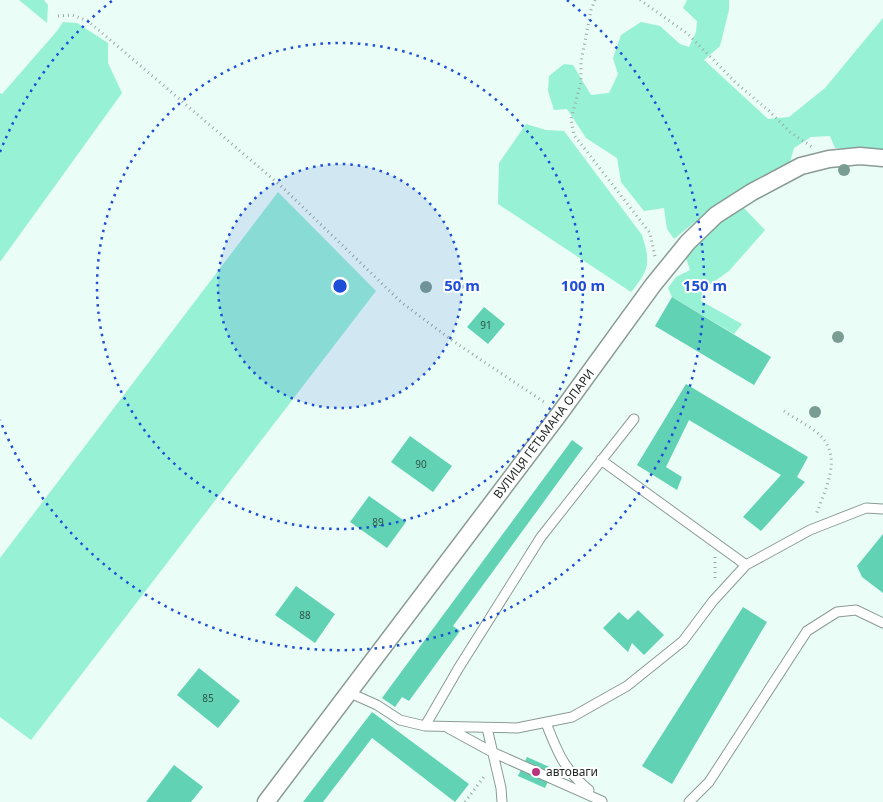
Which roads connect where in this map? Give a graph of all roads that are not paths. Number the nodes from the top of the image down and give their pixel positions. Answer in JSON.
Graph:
{"nodes":[{"id":1,"x":883,"y":158,"type":"edge"},
{"id":2,"x":634,"y":419,"type":"dead end"},
{"id":3,"x":601,"y":460,"type":"junction"},
{"id":4,"x":883,"y":509,"type":"edge"},
{"id":5,"x":746,"y":565,"type":"junction"},
{"id":6,"x":883,"y":623,"type":"edge"},
{"id":7,"x":350,"y":693,"type":"junction"},
{"id":8,"x":546,"y":723,"type":"junction"},
{"id":9,"x":425,"y":726,"type":"junction"},
{"id":10,"x":446,"y":726,"type":"junction"},
{"id":11,"x":486,"y":728,"type":"junction"},
{"id":12,"x":493,"y":756,"type":"junction"},
{"id":13,"x":604,"y":801,"type":"edge"},
{"id":14,"x":266,"y":802,"type":"edge"},
{"id":15,"x":502,"y":802,"type":"edge"},
{"id":16,"x":689,"y":802,"type":"edge"}],
"edges":[{"from":1,"to":7,"type":"street","name":"ВУЛИЦЯ ГЕТЬМАНА ОПАРИ"},
{"from":2,"to":3,"type":"lane"},
{"from":3,"to":5,"type":"lane"},
{"from":3,"to":9,"type":"lane"},
{"from":4,"to":5,"type":"lane"},
{"from":5,"to":8,"type":"lane"},
{"from":6,"to":16,"type":"lane"},
{"from":7,"to":9,"type":"lane"},
{"from":7,"to":14,"type":"street","name":"ВУЛИЦЯ ГЕТЬМАНА ОПАРИ"},
{"from":8,"to":11,"type":"lane"},
{"from":8,"to":13,"type":"lane"},
{"from":9,"to":10,"type":"lane"},
{"from":10,"to":11,"type":"lane"},
{"from":10,"to":12,"type":"lane"},
{"from":11,"to":12,"type":"lane"},
{"from":12,"to":13,"type":"lane"},
{"from":12,"to":15,"type":"lane"}]}
